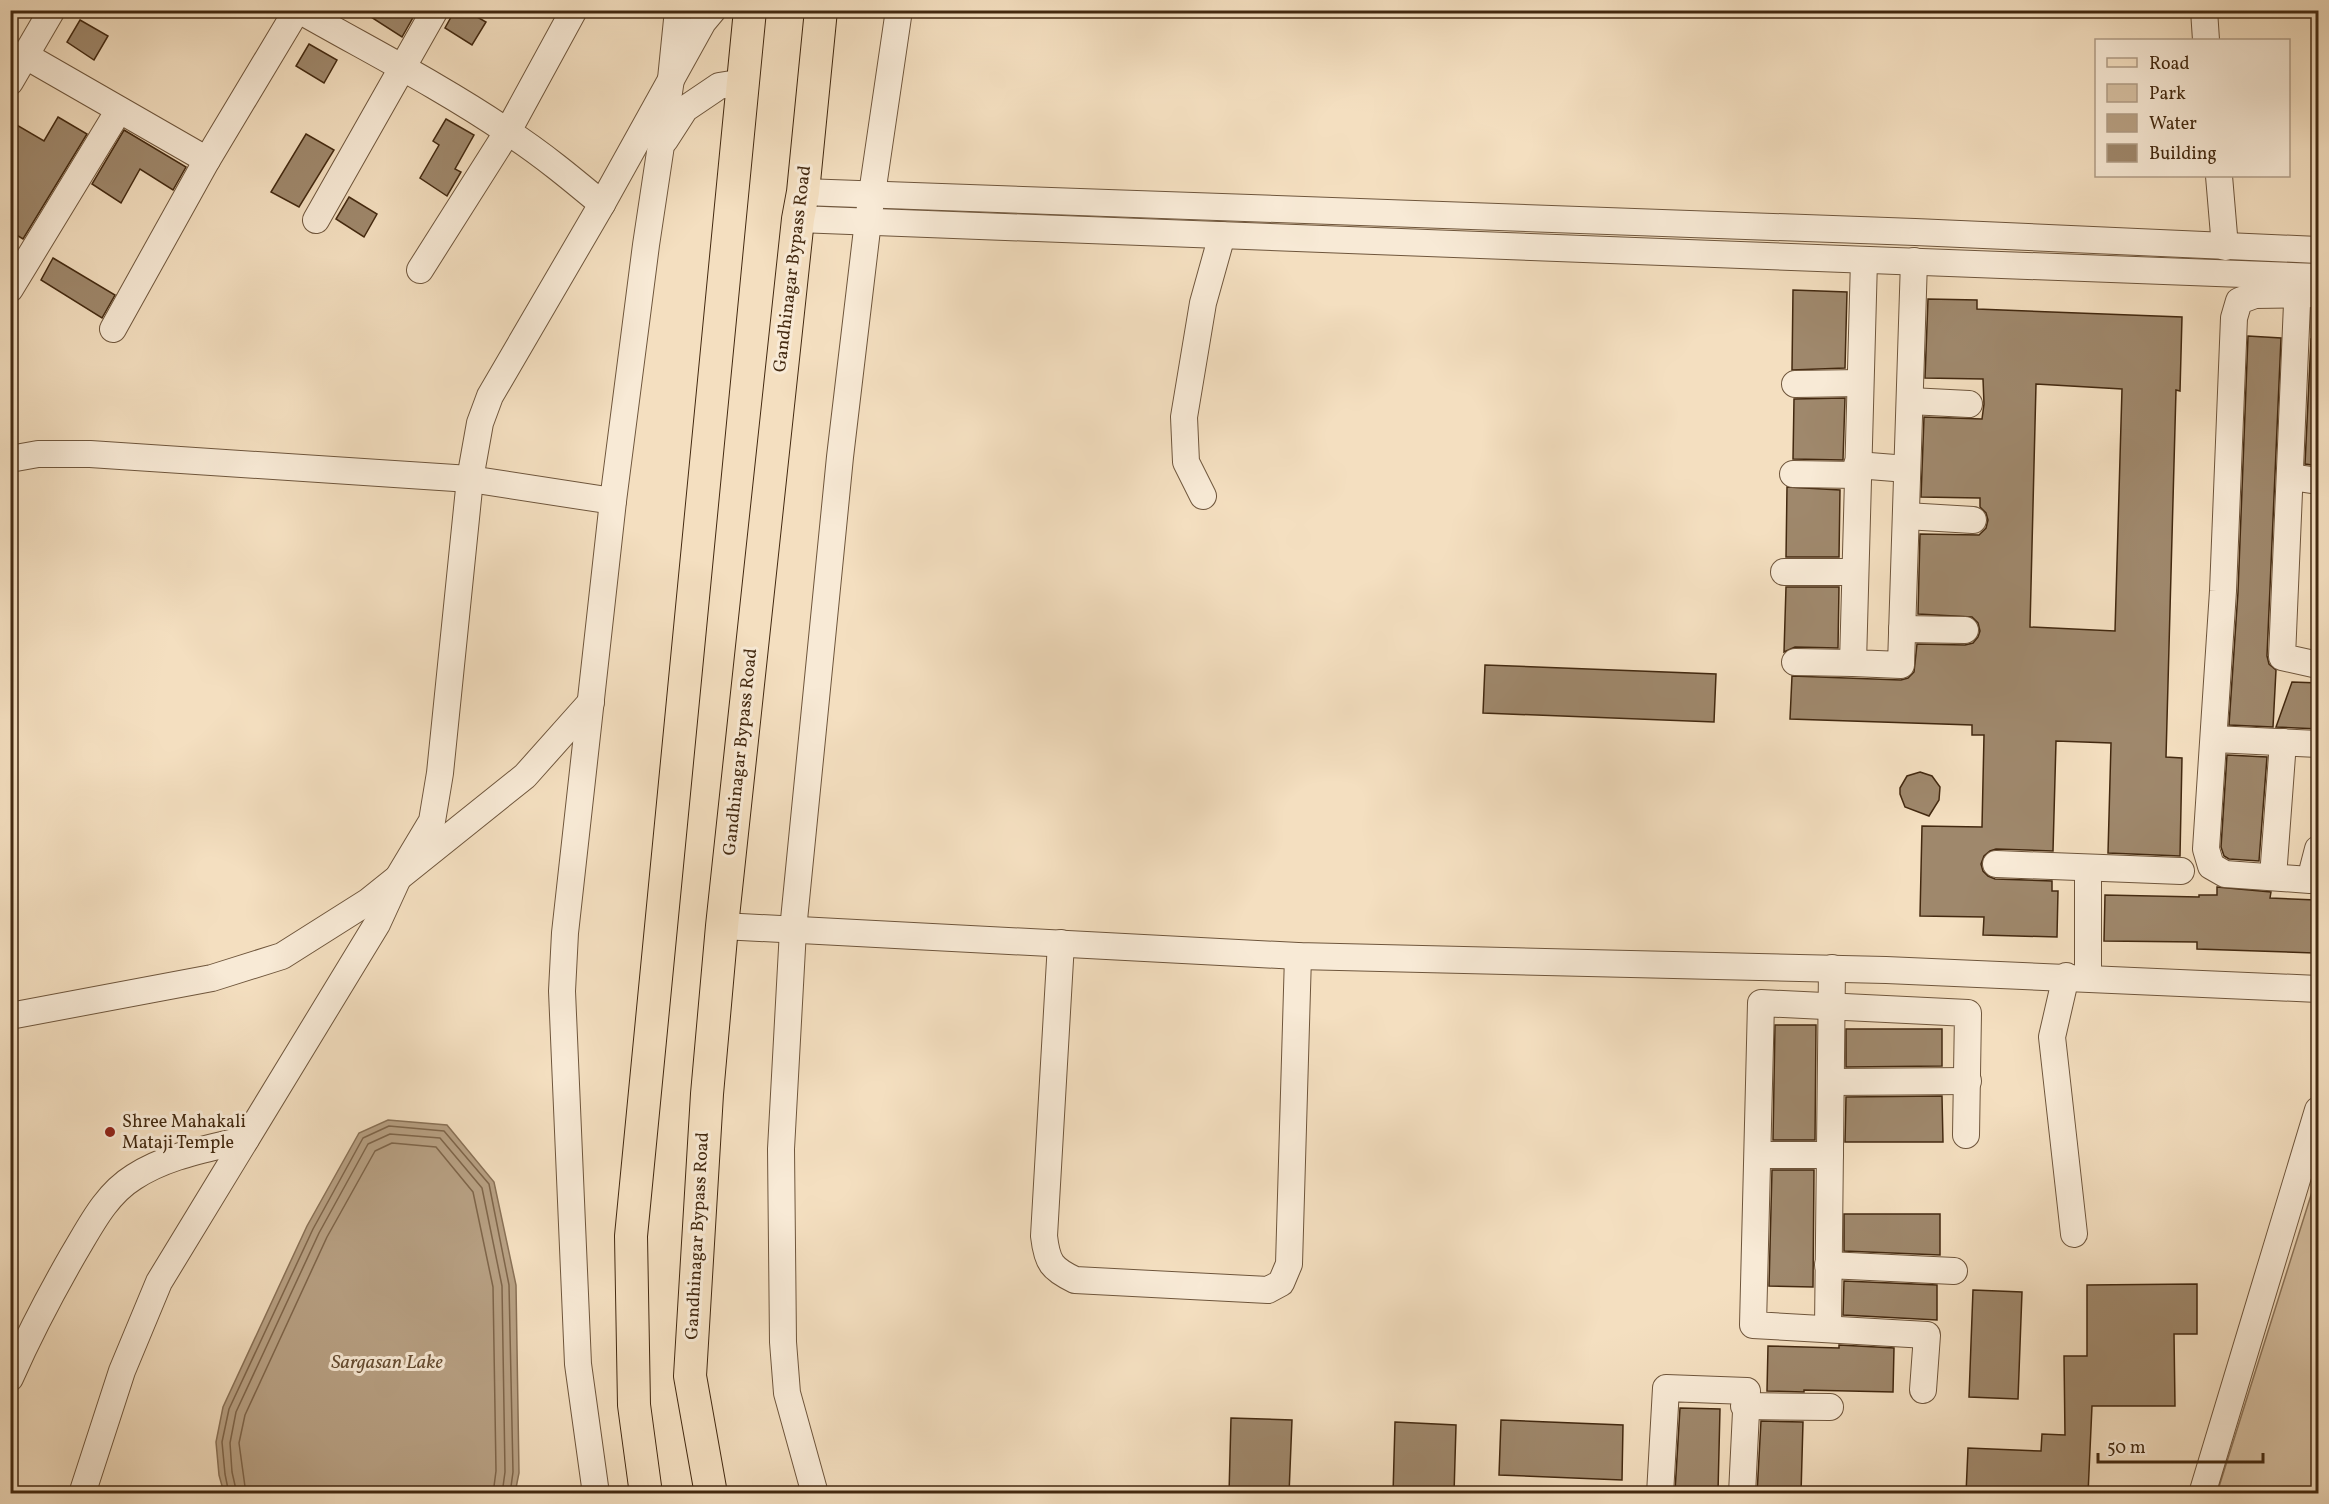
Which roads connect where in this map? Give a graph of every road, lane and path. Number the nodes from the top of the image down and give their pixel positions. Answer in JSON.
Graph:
{"nodes":[{"id":1,"x":52,"y":10,"type":"edge"},
{"id":2,"x":298,"y":10,"type":"edge"},
{"id":3,"x":435,"y":10,"type":"edge"},
{"id":4,"x":574,"y":10,"type":"edge"},
{"id":5,"x":678,"y":10,"type":"edge"},
{"id":6,"x":713,"y":10,"type":"edge"},
{"id":7,"x":750,"y":10,"type":"edge"},
{"id":8,"x":821,"y":10,"type":"edge"},
{"id":9,"x":899,"y":10,"type":"edge"},
{"id":10,"x":2204,"y":10,"type":"edge"},
{"id":11,"x":2206,"y":39,"type":"edge"},
{"id":12,"x":26,"y":56,"type":"junction"},
{"id":13,"x":403,"y":69,"type":"junction"},
{"id":14,"x":671,"y":79,"type":"junction"},
{"id":15,"x":10,"y":82,"type":"edge"},
{"id":16,"x":744,"y":82,"type":"junction"},
{"id":17,"x":119,"y":110,"type":"junction"},
{"id":18,"x":508,"y":131,"type":"junction"},
{"id":19,"x":660,"y":147,"type":"junction"},
{"id":20,"x":207,"y":160,"type":"junction"},
{"id":21,"x":2219,"y":177,"type":"edge"},
{"id":22,"x":872,"y":195,"type":"junction"},
{"id":23,"x":602,"y":204,"type":"junction"},
{"id":24,"x":800,"y":205,"type":"junction"},
{"id":25,"x":316,"y":220,"type":"dead end"},
{"id":26,"x":868,"y":222,"type":"junction"},
{"id":27,"x":1222,"y":235,"type":"junction"},
{"id":28,"x":2225,"y":247,"type":"junction"},
{"id":29,"x":2319,"y":250,"type":"edge"},
{"id":30,"x":1864,"y":260,"type":"junction"},
{"id":31,"x":1914,"y":261,"type":"junction"},
{"id":32,"x":420,"y":270,"type":"dead end"},
{"id":33,"x":2308,"y":286,"type":"edge"},
{"id":34,"x":10,"y":289,"type":"edge"},
{"id":35,"x":113,"y":329,"type":"dead end"},
{"id":36,"x":1860,"y":383,"type":"junction"},
{"id":37,"x":1795,"y":384,"type":"dead end"},
{"id":38,"x":1910,"y":401,"type":"junction"},
{"id":39,"x":1969,"y":404,"type":"dead end"},
{"id":40,"x":10,"y":459,"type":"edge"},
{"id":41,"x":1907,"y":468,"type":"junction"},
{"id":42,"x":1857,"y":470,"type":"junction"},
{"id":43,"x":1793,"y":474,"type":"dead end"},
{"id":44,"x":2290,"y":477,"type":"junction"},
{"id":45,"x":470,"y":479,"type":"junction"},
{"id":46,"x":2319,"y":481,"type":"edge"},
{"id":47,"x":1203,"y":496,"type":"dead end"},
{"id":48,"x":613,"y":501,"type":"junction"},
{"id":49,"x":1906,"y":516,"type":"junction"},
{"id":50,"x":1973,"y":520,"type":"dead end"},
{"id":51,"x":1784,"y":572,"type":"dead end"},
{"id":52,"x":1855,"y":572,"type":"junction"},
{"id":53,"x":1902,"y":629,"type":"junction"},
{"id":54,"x":1965,"y":630,"type":"dead end"},
{"id":55,"x":1795,"y":662,"type":"dead end"},
{"id":56,"x":1853,"y":663,"type":"junction"},
{"id":57,"x":2319,"y":665,"type":"edge"},
{"id":58,"x":591,"y":702,"type":"junction"},
{"id":59,"x":2214,"y":739,"type":"junction"},
{"id":60,"x":2283,"y":742,"type":"junction"},
{"id":61,"x":2319,"y":744,"type":"edge"},
{"id":62,"x":2319,"y":849,"type":"edge"},
{"id":63,"x":1996,"y":864,"type":"dead end"},
{"id":64,"x":2088,"y":868,"type":"junction"},
{"id":65,"x":2181,"y":871,"type":"dead end"},
{"id":66,"x":399,"y":876,"type":"junction"},
{"id":67,"x":2273,"y":877,"type":"junction"},
{"id":68,"x":2314,"y":880,"type":"edge"},
{"id":69,"x":722,"y":926,"type":"junction"},
{"id":70,"x":794,"y":930,"type":"junction"},
{"id":71,"x":1061,"y":942,"type":"junction"},
{"id":72,"x":1298,"y":956,"type":"junction"},
{"id":73,"x":1832,"y":968,"type":"junction"},
{"id":74,"x":2077,"y":977,"type":"junction"},
{"id":75,"x":2319,"y":989,"type":"edge"},
{"id":76,"x":1831,"y":1008,"type":"junction"},
{"id":77,"x":10,"y":1016,"type":"edge"},
{"id":78,"x":1968,"y":1081,"type":"junction"},
{"id":79,"x":1831,"y":1082,"type":"junction"},
{"id":80,"x":2319,"y":1110,"type":"edge"},
{"id":81,"x":1966,"y":1135,"type":"dead end"},
{"id":82,"x":246,"y":1139,"type":"junction"},
{"id":83,"x":1758,"y":1155,"type":"junction"},
{"id":84,"x":1830,"y":1155,"type":"junction"},
{"id":85,"x":2074,"y":1234,"type":"dead end"},
{"id":86,"x":1828,"y":1265,"type":"junction"},
{"id":87,"x":1954,"y":1271,"type":"dead end"},
{"id":88,"x":1828,"y":1328,"type":"junction"},
{"id":89,"x":17,"y":1344,"type":"edge"},
{"id":90,"x":10,"y":1378,"type":"edge"},
{"id":91,"x":1923,"y":1390,"type":"dead end"},
{"id":92,"x":1744,"y":1406,"type":"junction"},
{"id":93,"x":1830,"y":1407,"type":"dead end"},
{"id":94,"x":82,"y":1494,"type":"edge"},
{"id":95,"x":596,"y":1494,"type":"edge"},
{"id":96,"x":646,"y":1494,"type":"edge"},
{"id":97,"x":711,"y":1494,"type":"edge"},
{"id":98,"x":815,"y":1494,"type":"edge"},
{"id":99,"x":1660,"y":1494,"type":"edge"},
{"id":100,"x":1742,"y":1494,"type":"edge"},
{"id":101,"x":2202,"y":1494,"type":"edge"}],
"edges":[{"from":1,"to":12,"type":"street"},
{"from":2,"to":13,"type":"street"},
{"from":2,"to":20,"type":"street"},
{"from":3,"to":13,"type":"street"},
{"from":4,"to":18,"type":"street"},
{"from":5,"to":14,"type":"street"},
{"from":6,"to":14,"type":"street"},
{"from":7,"to":16,"type":"main road"},
{"from":8,"to":24,"type":"main road","name":"Gandhinagar Bypass Road"},
{"from":9,"to":22,"type":"street"},
{"from":10,"to":11,"type":"street"},
{"from":12,"to":15,"type":"street"},
{"from":12,"to":17,"type":"street"},
{"from":13,"to":18,"type":"street"},
{"from":13,"to":25,"type":"street"},
{"from":14,"to":19,"type":"street"},
{"from":14,"to":23,"type":"street"},
{"from":16,"to":19,"type":"street"},
{"from":16,"to":96,"type":"main road"},
{"from":17,"to":20,"type":"street"},
{"from":17,"to":34,"type":"street"},
{"from":18,"to":23,"type":"street"},
{"from":18,"to":32,"type":"street"},
{"from":19,"to":48,"type":"street"},
{"from":20,"to":35,"type":"street"},
{"from":21,"to":28,"type":"street"},
{"from":22,"to":24,"type":"street"},
{"from":22,"to":26,"type":"street"},
{"from":22,"to":28,"type":"street"},
{"from":23,"to":45,"type":"street"},
{"from":24,"to":26,"type":"street"},
{"from":24,"to":69,"type":"main road","name":"Gandhinagar Bypass Road"},
{"from":26,"to":27,"type":"street"},
{"from":26,"to":70,"type":"street"},
{"from":27,"to":30,"type":"street"},
{"from":27,"to":47,"type":"street"},
{"from":28,"to":29,"type":"street"},
{"from":30,"to":31,"type":"street"},
{"from":30,"to":36,"type":"street"},
{"from":31,"to":33,"type":"street"},
{"from":31,"to":38,"type":"street"},
{"from":33,"to":44,"type":"street"},
{"from":33,"to":59,"type":"street"},
{"from":36,"to":37,"type":"street"},
{"from":36,"to":42,"type":"street"},
{"from":38,"to":39,"type":"street"},
{"from":38,"to":41,"type":"street"},
{"from":40,"to":45,"type":"street"},
{"from":41,"to":42,"type":"street"},
{"from":41,"to":49,"type":"street"},
{"from":42,"to":43,"type":"street"},
{"from":42,"to":52,"type":"street"},
{"from":44,"to":46,"type":"street"},
{"from":44,"to":57,"type":"street"},
{"from":45,"to":48,"type":"street"},
{"from":45,"to":66,"type":"street"},
{"from":48,"to":58,"type":"street"},
{"from":49,"to":50,"type":"street"},
{"from":49,"to":53,"type":"street"},
{"from":51,"to":52,"type":"street"},
{"from":52,"to":56,"type":"street"},
{"from":53,"to":54,"type":"street"},
{"from":53,"to":56,"type":"street"},
{"from":55,"to":56,"type":"street"},
{"from":58,"to":66,"type":"street"},
{"from":58,"to":95,"type":"street"},
{"from":59,"to":60,"type":"street"},
{"from":59,"to":67,"type":"street"},
{"from":60,"to":61,"type":"street"},
{"from":60,"to":67,"type":"street"},
{"from":62,"to":68,"type":"street"},
{"from":63,"to":64,"type":"street"},
{"from":64,"to":65,"type":"street"},
{"from":64,"to":74,"type":"street"},
{"from":66,"to":77,"type":"street"},
{"from":66,"to":82,"type":"street"},
{"from":67,"to":68,"type":"street"},
{"from":69,"to":70,"type":"street"},
{"from":69,"to":97,"type":"main road","name":"Gandhinagar Bypass Road"},
{"from":70,"to":71,"type":"street"},
{"from":70,"to":98,"type":"street"},
{"from":71,"to":72,"type":"street"},
{"from":71,"to":72,"type":"street"},
{"from":72,"to":73,"type":"street"},
{"from":73,"to":74,"type":"street"},
{"from":73,"to":76,"type":"street"},
{"from":74,"to":75,"type":"street"},
{"from":74,"to":85,"type":"street"},
{"from":76,"to":78,"type":"street"},
{"from":76,"to":79,"type":"street"},
{"from":76,"to":83,"type":"street"},
{"from":78,"to":79,"type":"street"},
{"from":78,"to":81,"type":"street"},
{"from":79,"to":84,"type":"street"},
{"from":80,"to":101,"type":"street"},
{"from":82,"to":89,"type":"street"},
{"from":82,"to":94,"type":"street"},
{"from":83,"to":84,"type":"street"},
{"from":83,"to":88,"type":"street"},
{"from":84,"to":86,"type":"street"},
{"from":86,"to":87,"type":"street"},
{"from":86,"to":88,"type":"street"},
{"from":88,"to":91,"type":"street"},
{"from":89,"to":90,"type":"street"},
{"from":92,"to":93,"type":"street"},
{"from":92,"to":99,"type":"street"},
{"from":92,"to":100,"type":"street"}]}
